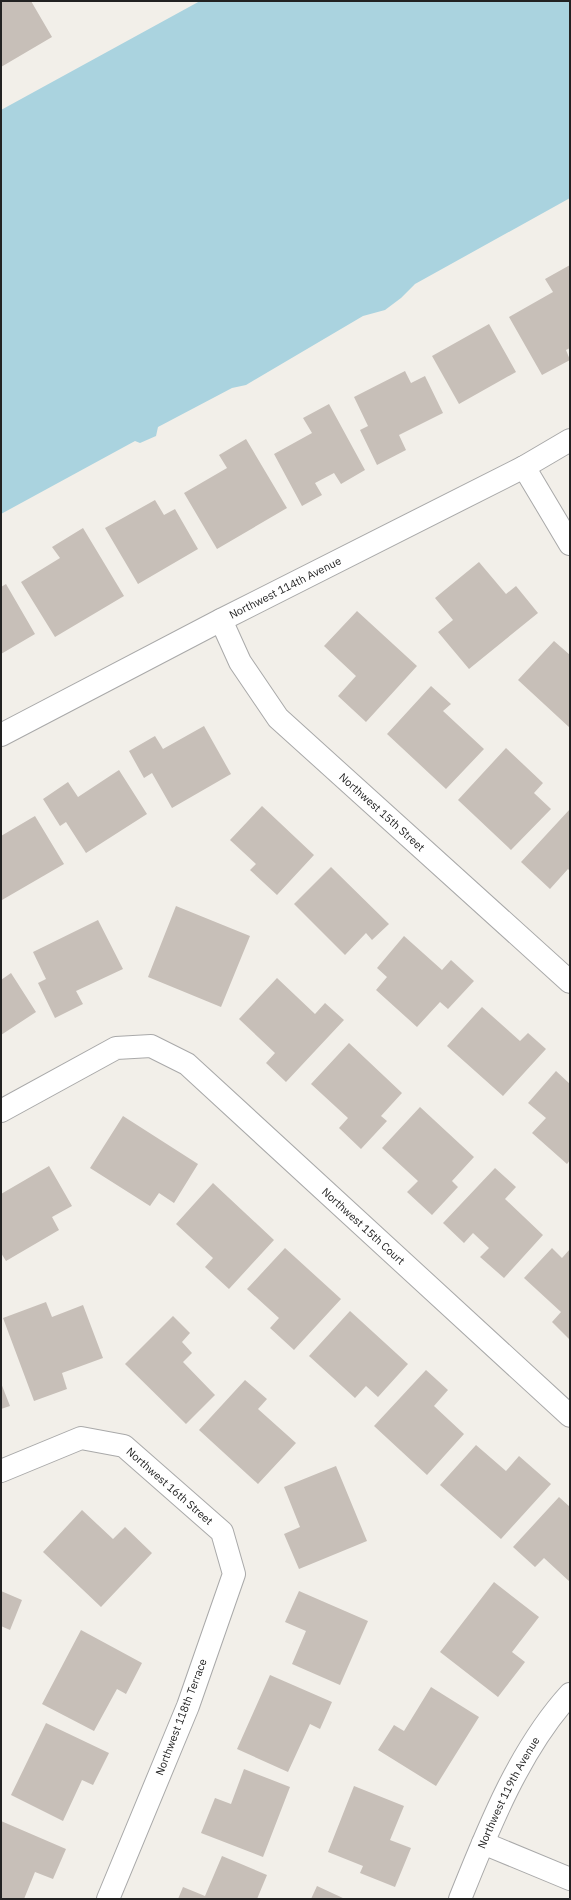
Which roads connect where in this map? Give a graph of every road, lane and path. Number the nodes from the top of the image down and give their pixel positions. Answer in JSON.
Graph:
{"nodes":[{"id":1,"x":570,"y":440,"type":"edge"},
{"id":2,"x":524,"y":467,"type":"junction"},
{"id":3,"x":570,"y":544,"type":"edge"},
{"id":4,"x":221,"y":620,"type":"junction"},
{"id":5,"x":1,"y":735,"type":"edge"},
{"id":6,"x":570,"y":982,"type":"edge"},
{"id":7,"x":1,"y":1111,"type":"edge"},
{"id":8,"x":570,"y":1416,"type":"edge"},
{"id":9,"x":1,"y":1471,"type":"edge"},
{"id":10,"x":222,"y":1532,"type":"joint"},
{"id":11,"x":570,"y":1694,"type":"edge"},
{"id":12,"x":483,"y":1843,"type":"junction"},
{"id":13,"x":570,"y":1879,"type":"edge"},
{"id":14,"x":108,"y":1899,"type":"edge"},
{"id":15,"x":460,"y":1899,"type":"edge"}],
"edges":[{"from":1,"to":2,"type":"street","name":"Northwest 114th Avenue"},
{"from":2,"to":3,"type":"street"},
{"from":2,"to":4,"type":"street","name":"Northwest 114th Avenue"},
{"from":4,"to":5,"type":"street","name":"Northwest 114th Avenue"},
{"from":4,"to":6,"type":"street","name":"Northwest 15th Street"},
{"from":7,"to":8,"type":"street","name":"Northwest 15th Court"},
{"from":9,"to":10,"type":"street","name":"Northwest 16th Street"},
{"from":10,"to":14,"type":"street","name":"Northwest 118th Terrace"},
{"from":11,"to":12,"type":"street","name":"Northwest 119th Avenue"},
{"from":12,"to":13,"type":"street"},
{"from":12,"to":15,"type":"street","name":"Northwest 119th Avenue"}]}
